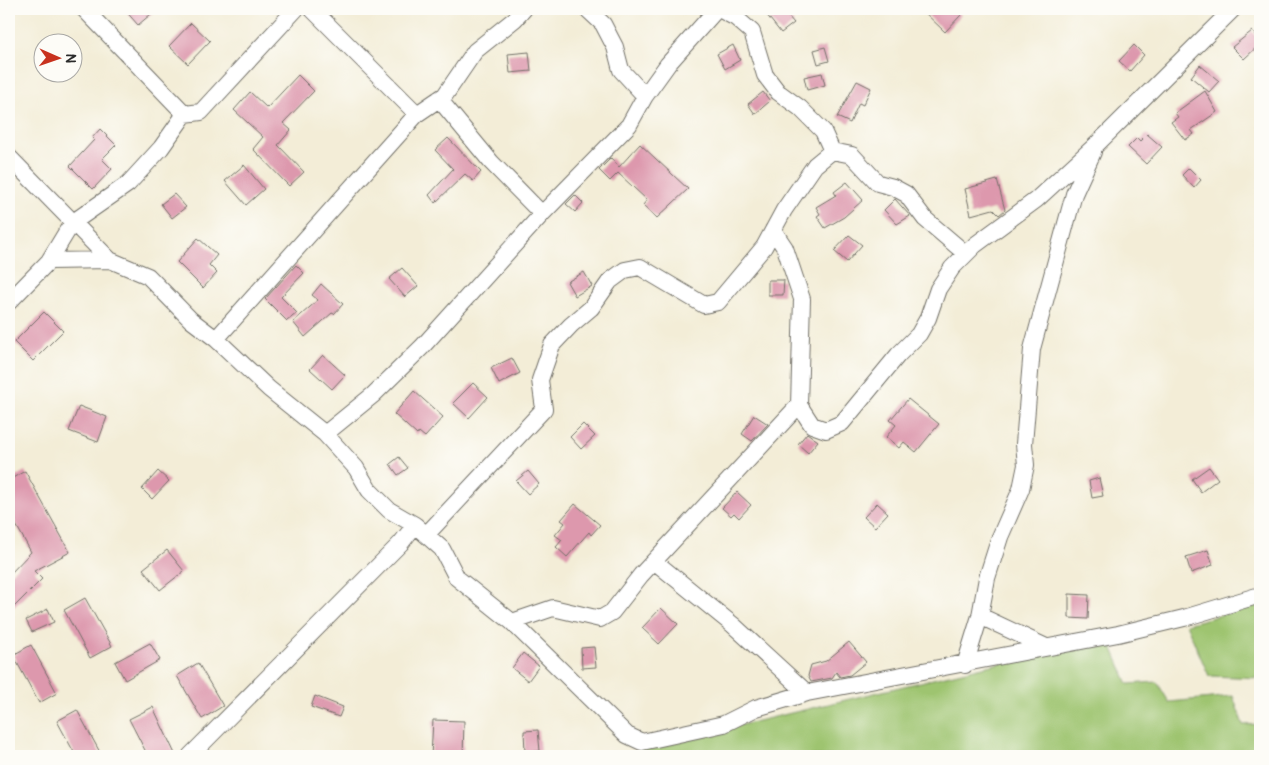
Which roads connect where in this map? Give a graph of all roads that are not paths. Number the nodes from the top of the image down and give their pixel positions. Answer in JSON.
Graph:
{"nodes":[{"id":1,"x":85,"y":9,"type":"edge"},
{"id":2,"x":296,"y":9,"type":"edge"},
{"id":3,"x":312,"y":9,"type":"edge"},
{"id":4,"x":524,"y":9,"type":"edge"},
{"id":5,"x":587,"y":9,"type":"edge"},
{"id":6,"x":718,"y":9,"type":"edge"},
{"id":7,"x":1233,"y":9,"type":"edge"},
{"id":8,"x":645,"y":96,"type":"junction"},
{"id":9,"x":439,"y":99,"type":"junction"},
{"id":10,"x":185,"y":114,"type":"junction"},
{"id":11,"x":417,"y":114,"type":"junction"},
{"id":12,"x":1096,"y":145,"type":"junction"},
{"id":13,"x":832,"y":151,"type":"junction"},
{"id":14,"x":9,"y":157,"type":"edge"},
{"id":15,"x":542,"y":214,"type":"junction"},
{"id":16,"x":72,"y":223,"type":"junction"},
{"id":17,"x":773,"y":230,"type":"junction"},
{"id":18,"x":966,"y":254,"type":"junction"},
{"id":19,"x":110,"y":260,"type":"junction"},
{"id":20,"x":49,"y":261,"type":"junction"},
{"id":21,"x":9,"y":302,"type":"edge"},
{"id":22,"x":216,"y":339,"type":"junction"},
{"id":23,"x":799,"y":405,"type":"junction"},
{"id":24,"x":325,"y":434,"type":"junction"},
{"id":25,"x":421,"y":530,"type":"junction"},
{"id":26,"x":654,"y":561,"type":"junction"},
{"id":27,"x":1260,"y":595,"type":"edge"},
{"id":28,"x":980,"y":616,"type":"junction"},
{"id":29,"x":512,"y":622,"type":"junction"},
{"id":30,"x":1046,"y":647,"type":"junction"},
{"id":31,"x":965,"y":665,"type":"junction"},
{"id":32,"x":806,"y":694,"type":"junction"},
{"id":33,"x":190,"y":756,"type":"edge"}],
"edges":[{"from":1,"to":10,"type":"street"},
{"from":2,"to":10,"type":"street"},
{"from":3,"to":11,"type":"street"},
{"from":4,"to":9,"type":"street"},
{"from":5,"to":8,"type":"street"},
{"from":6,"to":8,"type":"street"},
{"from":6,"to":13,"type":"street"},
{"from":7,"to":12,"type":"street"},
{"from":8,"to":15,"type":"street"},
{"from":9,"to":11,"type":"street"},
{"from":9,"to":15,"type":"street"},
{"from":10,"to":16,"type":"street"},
{"from":11,"to":22,"type":"street"},
{"from":12,"to":18,"type":"street"},
{"from":12,"to":28,"type":"street"},
{"from":13,"to":17,"type":"street"},
{"from":13,"to":18,"type":"street"},
{"from":14,"to":16,"type":"street"},
{"from":15,"to":24,"type":"street"},
{"from":16,"to":19,"type":"street"},
{"from":16,"to":20,"type":"street"},
{"from":17,"to":23,"type":"street"},
{"from":17,"to":25,"type":"street"},
{"from":18,"to":23,"type":"street"},
{"from":19,"to":20,"type":"street"},
{"from":19,"to":22,"type":"street"},
{"from":20,"to":21,"type":"street"},
{"from":22,"to":24,"type":"street"},
{"from":23,"to":26,"type":"street"},
{"from":24,"to":25,"type":"street"},
{"from":25,"to":29,"type":"street"},
{"from":25,"to":33,"type":"street"},
{"from":26,"to":29,"type":"street"},
{"from":26,"to":32,"type":"street"},
{"from":27,"to":30,"type":"street"},
{"from":28,"to":30,"type":"street"},
{"from":28,"to":31,"type":"street"},
{"from":29,"to":32,"type":"street"},
{"from":30,"to":31,"type":"street"},
{"from":31,"to":32,"type":"street"}]}
